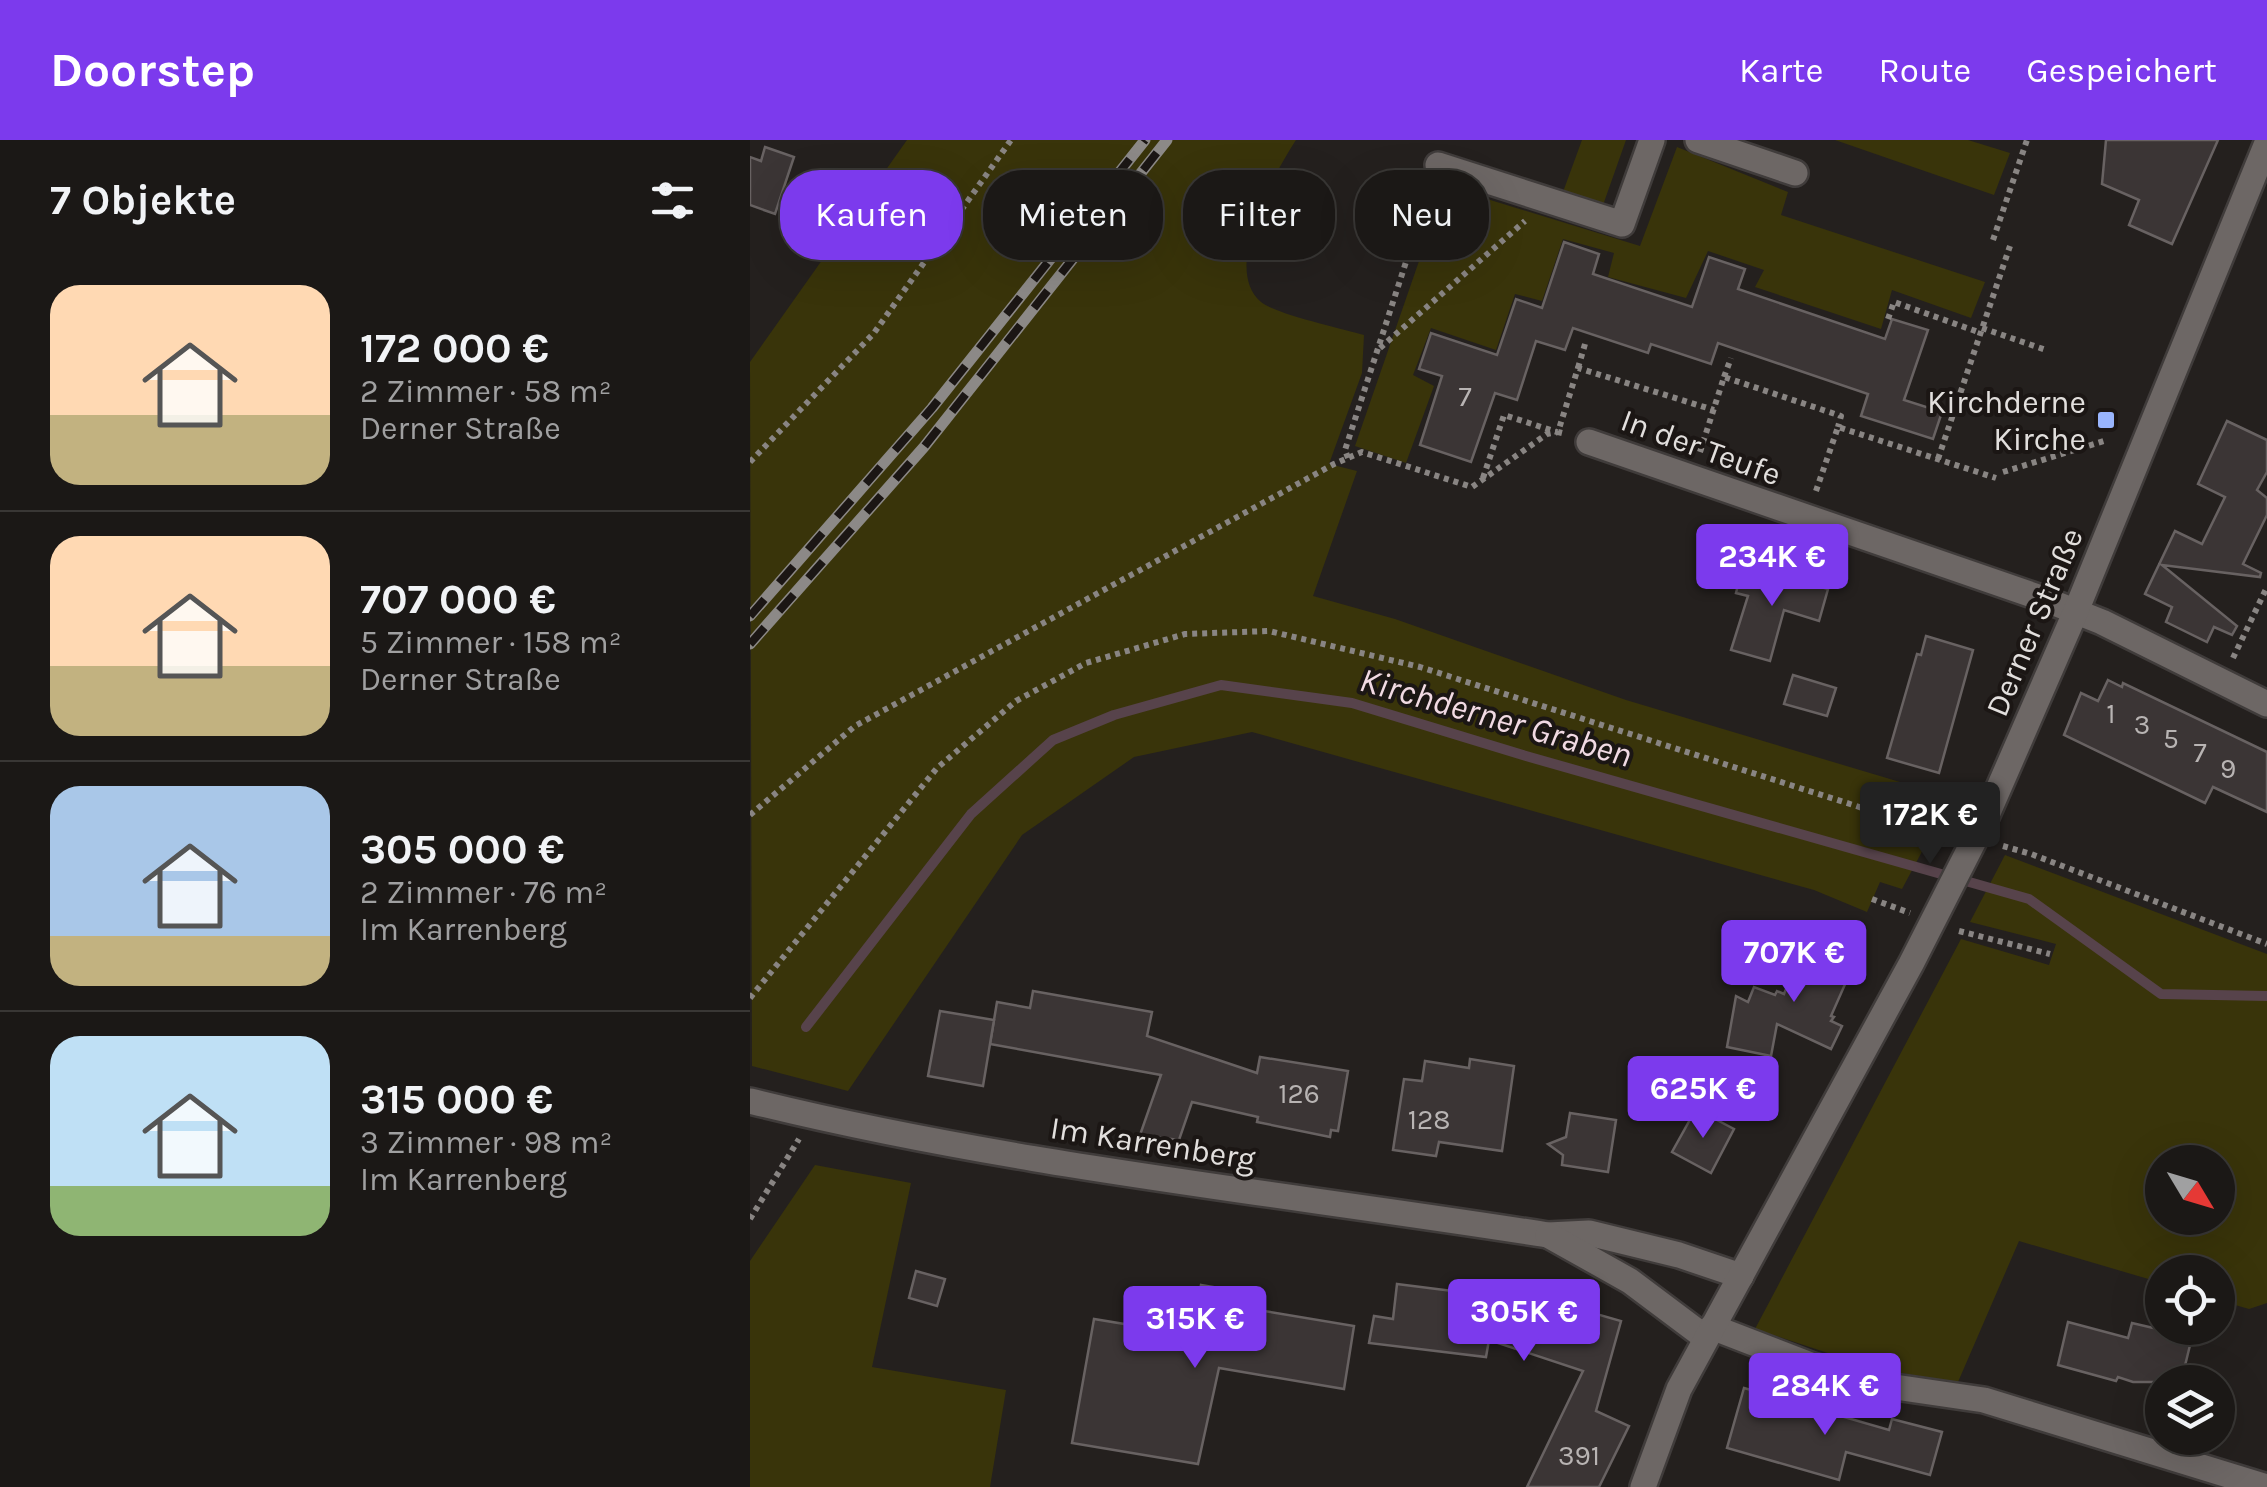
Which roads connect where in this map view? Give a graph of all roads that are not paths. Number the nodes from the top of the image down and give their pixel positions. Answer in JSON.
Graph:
{"nodes":[{"id":1,"x":1652,"y":140,"type":"edge"},
{"id":2,"x":1698,"y":140,"type":"edge"},
{"id":3,"x":2267,"y":142,"type":"edge"},
{"id":4,"x":1438,"y":165,"type":"road end"},
{"id":5,"x":1795,"y":173,"type":"dead end"},
{"id":6,"x":1589,"y":442,"type":"road end"},
{"id":7,"x":2076,"y":611,"type":"junction"},
{"id":8,"x":2267,"y":704,"type":"edge"},
{"id":9,"x":750,"y":1101,"type":"edge"},
{"id":10,"x":1548,"y":1235,"type":"junction"},
{"id":11,"x":1741,"y":1276,"type":"junction"},
{"id":12,"x":1709,"y":1333,"type":"junction"},
{"id":13,"x":1643,"y":1487,"type":"edge"},
{"id":14,"x":2267,"y":1487,"type":"edge"}],
"edges":[{"from":1,"to":4,"type":"street"},
{"from":2,"to":5,"type":"street"},
{"from":3,"to":7,"type":"street","name":"Derner Straße"},
{"from":6,"to":7,"type":"street","name":"In der Teufe"},
{"from":7,"to":8,"type":"street","name":"In der Teufe"},
{"from":7,"to":11,"type":"street","name":"Derner Straße"},
{"from":9,"to":10,"type":"street","name":"Im Karrenberg"},
{"from":10,"to":11,"type":"street","name":"Im Karrenberg"},
{"from":10,"to":12,"type":"street","name":"Im Karrenberg"},
{"from":11,"to":12,"type":"street","name":"Derner Straße"},
{"from":12,"to":13,"type":"street","name":"Derner Straße"},
{"from":12,"to":14,"type":"street","name":"Im Karrenberg"}]}
